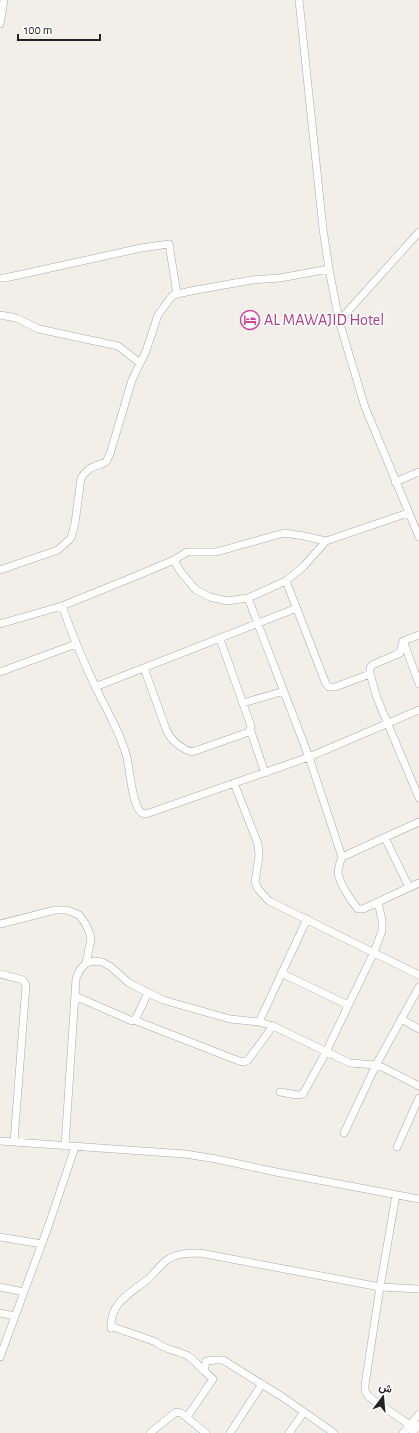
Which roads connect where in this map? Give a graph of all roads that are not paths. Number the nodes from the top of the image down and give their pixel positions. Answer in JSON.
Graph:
{"nodes":[{"id":1,"x":4,"y":0,"type":"edge"},
{"id":2,"x":299,"y":0,"type":"edge"},
{"id":3,"x":0,"y":24,"type":"edge"},
{"id":4,"x":419,"y":232,"type":"edge"},
{"id":5,"x":329,"y":269,"type":"junction"},
{"id":6,"x":0,"y":278,"type":"edge"},
{"id":7,"x":178,"y":294,"type":"junction"},
{"id":8,"x":0,"y":315,"type":"edge"},
{"id":9,"x":339,"y":321,"type":"junction"},
{"id":10,"x":140,"y":363,"type":"junction"},
{"id":11,"x":419,"y":472,"type":"edge"},
{"id":12,"x":395,"y":482,"type":"junction"},
{"id":13,"x":408,"y":513,"type":"junction"},
{"id":14,"x":419,"y":537,"type":"edge"},
{"id":15,"x":326,"y":541,"type":"junction"},
{"id":16,"x":174,"y":560,"type":"junction"},
{"id":17,"x":0,"y":570,"type":"edge"},
{"id":18,"x":286,"y":581,"type":"junction"},
{"id":19,"x":248,"y":598,"type":"junction"},
{"id":20,"x":62,"y":606,"type":"junction"},
{"id":21,"x":297,"y":608,"type":"junction"},
{"id":22,"x":0,"y":624,"type":"edge"},
{"id":23,"x":258,"y":624,"type":"junction"},
{"id":24,"x":419,"y":635,"type":"edge"},
{"id":25,"x":220,"y":639,"type":"junction"},
{"id":26,"x":403,"y":641,"type":"junction"},
{"id":27,"x":76,"y":644,"type":"junction"},
{"id":28,"x":144,"y":668,"type":"junction"},
{"id":29,"x":0,"y":672,"type":"edge"},
{"id":30,"x":370,"y":674,"type":"junction"},
{"id":31,"x":419,"y":684,"type":"edge"},
{"id":32,"x":95,"y":687,"type":"junction"},
{"id":33,"x":284,"y":691,"type":"junction"},
{"id":34,"x":243,"y":703,"type":"junction"},
{"id":35,"x":419,"y":710,"type":"edge"},
{"id":36,"x":387,"y":724,"type":"junction"},
{"id":37,"x":250,"y":730,"type":"junction"},
{"id":38,"x":309,"y":757,"type":"junction"},
{"id":39,"x":265,"y":773,"type":"junction"},
{"id":40,"x":234,"y":784,"type":"junction"},
{"id":41,"x":419,"y":798,"type":"edge"},
{"id":42,"x":419,"y":822,"type":"edge"},
{"id":43,"x":384,"y":838,"type":"junction"},
{"id":44,"x":342,"y":857,"type":"junction"},
{"id":45,"x":419,"y":883,"type":"edge"},
{"id":46,"x":409,"y":887,"type":"junction"},
{"id":47,"x":378,"y":902,"type":"junction"},
{"id":48,"x":307,"y":919,"type":"junction"},
{"id":49,"x":0,"y":924,"type":"edge"},
{"id":50,"x":374,"y":952,"type":"junction"},
{"id":51,"x":86,"y":963,"type":"junction"},
{"id":52,"x":281,"y":973,"type":"junction"},
{"id":53,"x":0,"y":974,"type":"edge"},
{"id":54,"x":419,"y":975,"type":"edge"},
{"id":55,"x":419,"y":987,"type":"edge"},
{"id":56,"x":148,"y":993,"type":"junction"},
{"id":57,"x":75,"y":996,"type":"junction"},
{"id":58,"x":348,"y":1005,"type":"junction"},
{"id":59,"x":401,"y":1019,"type":"junction"},
{"id":60,"x":134,"y":1020,"type":"junction"},
{"id":61,"x":259,"y":1022,"type":"junction"},
{"id":62,"x":272,"y":1026,"type":"junction"},
{"id":63,"x":419,"y":1029,"type":"edge"},
{"id":64,"x":326,"y":1052,"type":"junction"},
{"id":65,"x":376,"y":1065,"type":"junction"},
{"id":66,"x":419,"y":1086,"type":"edge"},
{"id":67,"x":280,"y":1092,"type":"dead end"},
{"id":68,"x":419,"y":1098,"type":"edge"},
{"id":69,"x":344,"y":1133,"type":"dead end"},
{"id":70,"x":0,"y":1141,"type":"edge"},
{"id":71,"x":14,"y":1142,"type":"junction"},
{"id":72,"x":65,"y":1146,"type":"junction"},
{"id":73,"x":75,"y":1147,"type":"junction"},
{"id":74,"x":397,"y":1147,"type":"dead end"},
{"id":75,"x":396,"y":1195,"type":"junction"},
{"id":76,"x":419,"y":1199,"type":"edge"},
{"id":77,"x":0,"y":1237,"type":"edge"},
{"id":78,"x":42,"y":1244,"type":"junction"},
{"id":79,"x":0,"y":1287,"type":"edge"},
{"id":80,"x":380,"y":1287,"type":"junction"},
{"id":81,"x":419,"y":1289,"type":"edge"},
{"id":82,"x":24,"y":1292,"type":"junction"},
{"id":83,"x":0,"y":1313,"type":"edge"},
{"id":84,"x":15,"y":1316,"type":"junction"},
{"id":85,"x":0,"y":1357,"type":"edge"},
{"id":86,"x":204,"y":1371,"type":"junction"},
{"id":87,"x":262,"y":1384,"type":"junction"},
{"id":88,"x":304,"y":1412,"type":"junction"},
{"id":89,"x":419,"y":1414,"type":"edge"},
{"id":90,"x":186,"y":1417,"type":"junction"},
{"id":91,"x":410,"y":1425,"type":"junction"},
{"id":92,"x":419,"y":1425,"type":"edge"},
{"id":93,"x":150,"y":1433,"type":"edge"},
{"id":94,"x":206,"y":1433,"type":"edge"},
{"id":95,"x":230,"y":1433,"type":"edge"},
{"id":96,"x":289,"y":1433,"type":"edge"},
{"id":97,"x":334,"y":1433,"type":"edge"},
{"id":98,"x":403,"y":1433,"type":"edge"},
{"id":99,"x":412,"y":1433,"type":"edge"}],
"edges":[{"from":1,"to":3,"type":"street"},
{"from":2,"to":5,"type":"street"},
{"from":4,"to":9,"type":"street"},
{"from":5,"to":7,"type":"street"},
{"from":5,"to":9,"type":"street"},
{"from":6,"to":7,"type":"street"},
{"from":7,"to":10,"type":"street"},
{"from":8,"to":10,"type":"street"},
{"from":9,"to":12,"type":"street"},
{"from":10,"to":17,"type":"street"},
{"from":11,"to":12,"type":"street"},
{"from":12,"to":13,"type":"street"},
{"from":13,"to":14,"type":"street"},
{"from":13,"to":15,"type":"street"},
{"from":15,"to":16,"type":"street"},
{"from":15,"to":18,"type":"street"},
{"from":16,"to":19,"type":"street"},
{"from":16,"to":20,"type":"street"},
{"from":18,"to":19,"type":"street"},
{"from":18,"to":21,"type":"street"},
{"from":19,"to":23,"type":"street"},
{"from":20,"to":22,"type":"street"},
{"from":20,"to":27,"type":"street"},
{"from":21,"to":23,"type":"street"},
{"from":21,"to":30,"type":"street"},
{"from":23,"to":25,"type":"street"},
{"from":23,"to":33,"type":"street"},
{"from":24,"to":26,"type":"street"},
{"from":25,"to":28,"type":"street"},
{"from":25,"to":34,"type":"street"},
{"from":26,"to":30,"type":"street"},
{"from":26,"to":31,"type":"street"},
{"from":27,"to":29,"type":"street"},
{"from":27,"to":32,"type":"street"},
{"from":28,"to":32,"type":"street"},
{"from":28,"to":37,"type":"street"},
{"from":30,"to":36,"type":"street"},
{"from":32,"to":40,"type":"street"},
{"from":33,"to":34,"type":"street"},
{"from":33,"to":38,"type":"street"},
{"from":34,"to":37,"type":"street"},
{"from":35,"to":36,"type":"street"},
{"from":36,"to":38,"type":"street"},
{"from":36,"to":41,"type":"street"},
{"from":37,"to":39,"type":"street"},
{"from":38,"to":39,"type":"street"},
{"from":38,"to":44,"type":"street"},
{"from":39,"to":40,"type":"street"},
{"from":40,"to":48,"type":"street"},
{"from":42,"to":43,"type":"street"},
{"from":43,"to":44,"type":"street"},
{"from":43,"to":46,"type":"street"},
{"from":44,"to":47,"type":"street"},
{"from":45,"to":46,"type":"street"},
{"from":46,"to":47,"type":"street"},
{"from":47,"to":50,"type":"street"},
{"from":48,"to":50,"type":"street"},
{"from":48,"to":52,"type":"street"},
{"from":49,"to":51,"type":"street"},
{"from":50,"to":54,"type":"street"},
{"from":50,"to":58,"type":"street"},
{"from":51,"to":56,"type":"street"},
{"from":51,"to":57,"type":"street"},
{"from":52,"to":58,"type":"street"},
{"from":52,"to":61,"type":"street"},
{"from":53,"to":71,"type":"street"},
{"from":55,"to":59,"type":"street"},
{"from":56,"to":60,"type":"street"},
{"from":56,"to":61,"type":"street"},
{"from":57,"to":60,"type":"street"},
{"from":57,"to":72,"type":"street"},
{"from":58,"to":64,"type":"street"},
{"from":59,"to":63,"type":"street"},
{"from":59,"to":65,"type":"street"},
{"from":60,"to":62,"type":"street"},
{"from":61,"to":62,"type":"street"},
{"from":62,"to":64,"type":"street"},
{"from":64,"to":65,"type":"street"},
{"from":64,"to":67,"type":"street"},
{"from":65,"to":66,"type":"street"},
{"from":65,"to":69,"type":"street"},
{"from":68,"to":74,"type":"street"},
{"from":70,"to":71,"type":"street"},
{"from":71,"to":72,"type":"street"},
{"from":72,"to":73,"type":"street"},
{"from":73,"to":75,"type":"street"},
{"from":73,"to":78,"type":"street"},
{"from":75,"to":76,"type":"street"},
{"from":75,"to":80,"type":"street"},
{"from":77,"to":78,"type":"street"},
{"from":78,"to":82,"type":"street"},
{"from":79,"to":82,"type":"street"},
{"from":80,"to":81,"type":"street"},
{"from":80,"to":86,"type":"street"},
{"from":80,"to":91,"type":"street"},
{"from":82,"to":84,"type":"street"},
{"from":83,"to":84,"type":"street"},
{"from":84,"to":85,"type":"street"},
{"from":86,"to":87,"type":"street"},
{"from":86,"to":90,"type":"street"},
{"from":87,"to":88,"type":"street"},
{"from":87,"to":95,"type":"street"},
{"from":88,"to":96,"type":"street"},
{"from":88,"to":97,"type":"street"},
{"from":89,"to":91,"type":"street"},
{"from":90,"to":93,"type":"street"},
{"from":90,"to":94,"type":"street"},
{"from":91,"to":98,"type":"street"},
{"from":92,"to":99,"type":"street"}]}
